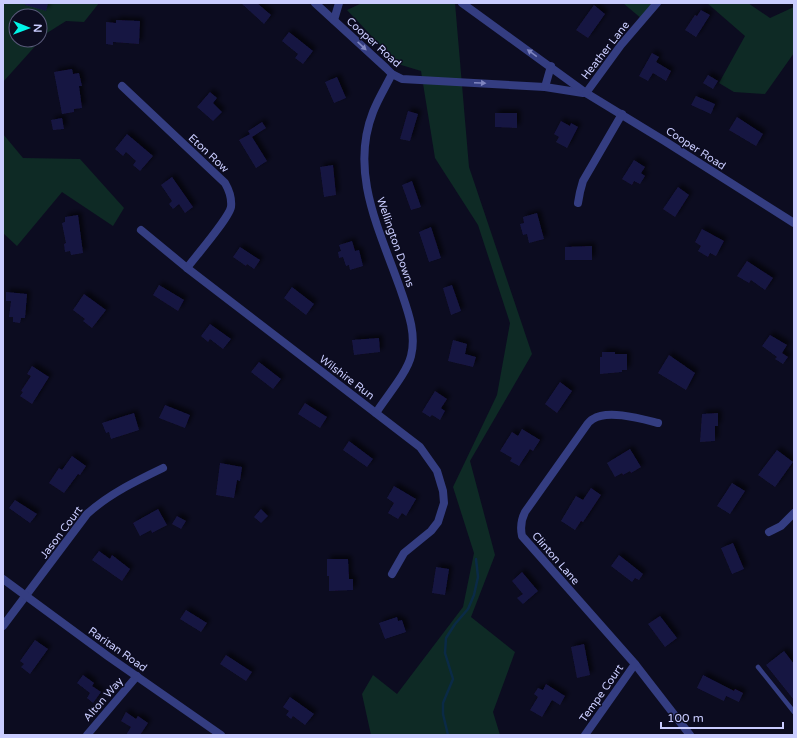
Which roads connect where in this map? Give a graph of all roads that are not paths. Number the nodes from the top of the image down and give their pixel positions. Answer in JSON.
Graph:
{"nodes":[{"id":1,"x":316,"y":3,"type":"edge"},
{"id":2,"x":339,"y":3,"type":"edge"},
{"id":3,"x":462,"y":3,"type":"edge"},
{"id":4,"x":657,"y":3,"type":"edge"},
{"id":5,"x":334,"y":20,"type":"junction"},
{"id":6,"x":551,"y":66,"type":"junction"},
{"id":7,"x":392,"y":74,"type":"junction"},
{"id":8,"x":122,"y":86,"type":"dead end"},
{"id":9,"x":545,"y":87,"type":"junction"},
{"id":10,"x":586,"y":93,"type":"junction"},
{"id":11,"x":622,"y":114,"type":"junction"},
{"id":12,"x":578,"y":203,"type":"dead end"},
{"id":13,"x":794,"y":223,"type":"edge"},
{"id":14,"x":141,"y":230,"type":"dead end"},
{"id":15,"x":187,"y":268,"type":"junction"},
{"id":16,"x":376,"y":413,"type":"junction"},
{"id":17,"x":658,"y":423,"type":"dead end"},
{"id":18,"x":163,"y":468,"type":"dead end"},
{"id":19,"x":794,"y":513,"type":"edge"},
{"id":20,"x":769,"y":532,"type":"dead end"},
{"id":21,"x":392,"y":574,"type":"dead end"},
{"id":22,"x":3,"y":579,"type":"edge"},
{"id":23,"x":26,"y":596,"type":"junction"},
{"id":24,"x":3,"y":626,"type":"edge"},
{"id":25,"x":635,"y":664,"type":"junction"},
{"id":26,"x":758,"y":668,"type":"dead end"},
{"id":27,"x":137,"y":676,"type":"junction"},
{"id":28,"x":794,"y":712,"type":"edge"},
{"id":29,"x":87,"y":735,"type":"edge"},
{"id":30,"x":221,"y":735,"type":"edge"},
{"id":31,"x":585,"y":735,"type":"edge"},
{"id":32,"x":690,"y":735,"type":"edge"}],
"edges":[{"from":1,"to":5,"type":"street","name":"Cooper Road"},
{"from":2,"to":5,"type":"street","name":"Cooper Road"},
{"from":6,"to":3,"type":"street","name":"Cooper Road","one_way":true},
{"from":4,"to":10,"type":"street","name":"Heather Lane"},
{"from":5,"to":7,"type":"street","name":"Cooper Road","one_way":true},
{"from":6,"to":9,"type":"street"},
{"from":6,"to":10,"type":"street","name":"Cooper Road"},
{"from":7,"to":9,"type":"street","name":"Cooper Road","one_way":true},
{"from":7,"to":16,"type":"street","name":"Wellington Downs"},
{"from":8,"to":15,"type":"street","name":"Eton Row"},
{"from":9,"to":10,"type":"street","name":"Cooper Road"},
{"from":10,"to":11,"type":"street","name":"Cooper Road"},
{"from":11,"to":12,"type":"street"},
{"from":11,"to":13,"type":"street","name":"Cooper Road"},
{"from":14,"to":15,"type":"street","name":"Wilshire Run"},
{"from":15,"to":16,"type":"street","name":"Wilshire Run"},
{"from":16,"to":21,"type":"street","name":"Wilshire Run"},
{"from":17,"to":25,"type":"street","name":"Clinton Lane"},
{"from":18,"to":23,"type":"street","name":"Jason Court"},
{"from":19,"to":20,"type":"street"},
{"from":22,"to":23,"type":"street","name":"Raritan Road"},
{"from":23,"to":24,"type":"street","name":"Jason Court"},
{"from":23,"to":27,"type":"street","name":"Raritan Road"},
{"from":25,"to":31,"type":"street","name":"Tempe Court"},
{"from":25,"to":32,"type":"street","name":"Clinton Lane"},
{"from":26,"to":28,"type":"lane"},
{"from":27,"to":29,"type":"street","name":"Alton Way"},
{"from":27,"to":30,"type":"street","name":"Raritan Road"}]}
